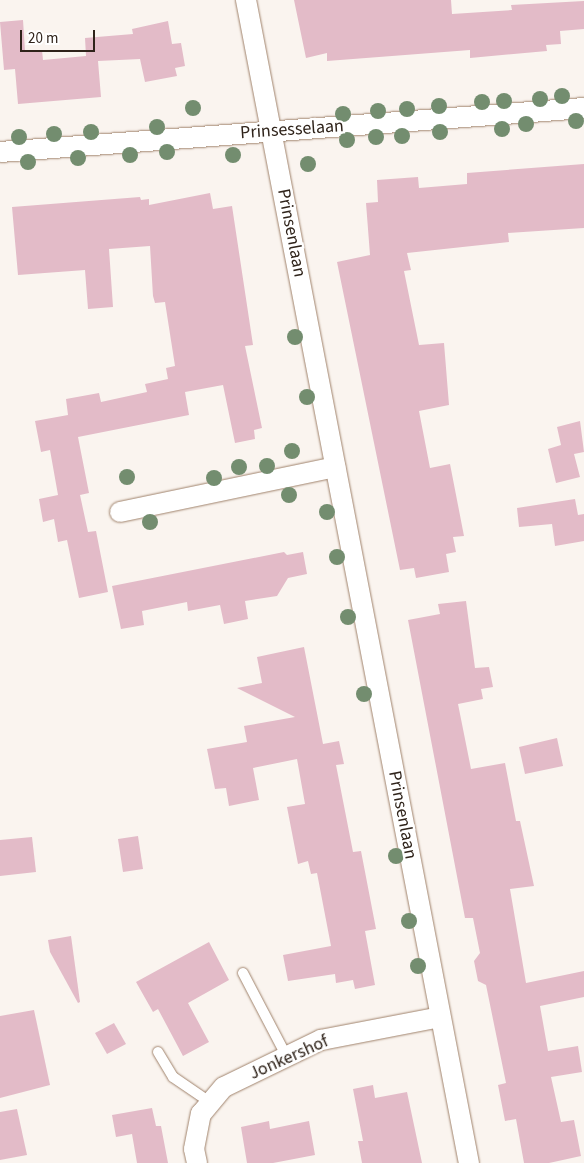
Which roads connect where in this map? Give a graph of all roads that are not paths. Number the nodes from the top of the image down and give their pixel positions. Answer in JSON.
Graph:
{"nodes":[{"id":1,"x":246,"y":0,"type":"edge"},
{"id":2,"x":584,"y":108,"type":"edge"},
{"id":3,"x":272,"y":132,"type":"junction"},
{"id":4,"x":0,"y":152,"type":"edge"},
{"id":5,"x":335,"y":467,"type":"junction"},
{"id":6,"x":120,"y":512,"type":"dead end"},
{"id":7,"x":243,"y":972,"type":"dead end"},
{"id":8,"x":440,"y":1017,"type":"junction"},
{"id":9,"x":158,"y":1052,"type":"dead end"},
{"id":10,"x":287,"y":1057,"type":"junction"},
{"id":11,"x":211,"y":1102,"type":"junction"},
{"id":12,"x":197,"y":1163,"type":"edge"},
{"id":13,"x":469,"y":1163,"type":"edge"}],
"edges":[{"from":1,"to":3,"type":"street","name":"Prinsenlaan"},
{"from":2,"to":3,"type":"street","name":"Prinsesselaan"},
{"from":3,"to":4,"type":"street","name":"Prinsesselaan"},
{"from":3,"to":5,"type":"street","name":"Prinsenlaan"},
{"from":5,"to":6,"type":"street"},
{"from":5,"to":8,"type":"street","name":"Prinsenlaan"},
{"from":7,"to":10,"type":"lane"},
{"from":8,"to":10,"type":"street","name":"Jonkershof"},
{"from":8,"to":13,"type":"street","name":"Prinsenlaan"},
{"from":9,"to":11,"type":"lane"},
{"from":10,"to":11,"type":"street","name":"Jonkershof"},
{"from":11,"to":12,"type":"street","name":"Jonkershof"}]}
